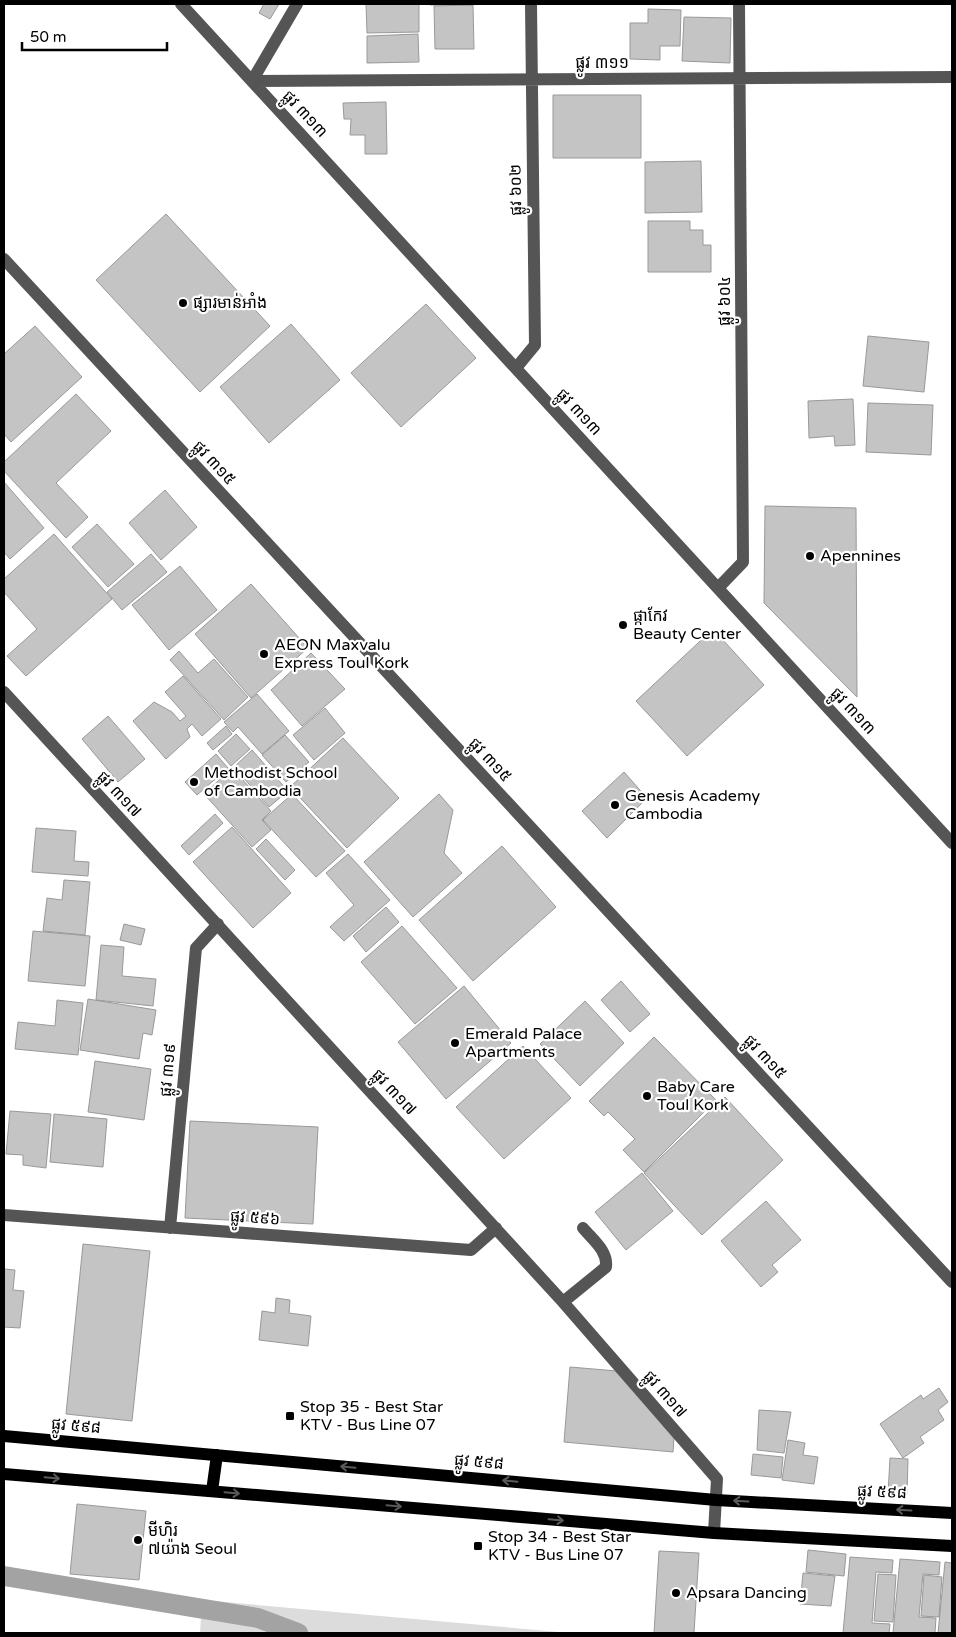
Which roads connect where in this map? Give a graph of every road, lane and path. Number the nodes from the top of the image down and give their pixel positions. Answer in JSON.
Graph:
{"nodes":[{"id":1,"x":181,"y":4,"type":"edge"},
{"id":2,"x":297,"y":4,"type":"edge"},
{"id":3,"x":531,"y":4,"type":"edge"},
{"id":4,"x":739,"y":4,"type":"edge"},
{"id":5,"x":952,"y":76,"type":"edge"},
{"id":6,"x":531,"y":79,"type":"junction"},
{"id":7,"x":739,"y":79,"type":"junction"},
{"id":8,"x":252,"y":81,"type":"junction"},
{"id":9,"x":4,"y":260,"type":"edge"},
{"id":10,"x":516,"y":368,"type":"junction"},
{"id":11,"x":718,"y":588,"type":"junction"},
{"id":12,"x":6,"y":701,"type":"edge"},
{"id":13,"x":950,"y":835,"type":"edge"},
{"id":14,"x":218,"y":924,"type":"junction"},
{"id":15,"x":4,"y":1216,"type":"edge"},
{"id":16,"x":170,"y":1228,"type":"junction"},
{"id":17,"x":496,"y":1228,"type":"junction"},
{"id":18,"x":582,"y":1228,"type":"dead end"},
{"id":19,"x":952,"y":1282,"type":"edge"},
{"id":20,"x":564,"y":1302,"type":"junction"},
{"id":21,"x":4,"y":1436,"type":"edge"},
{"id":22,"x":4,"y":1442,"type":"edge"},
{"id":23,"x":217,"y":1455,"type":"junction"},
{"id":24,"x":4,"y":1474,"type":"edge"},
{"id":25,"x":212,"y":1492,"type":"junction"},
{"id":26,"x":716,"y":1500,"type":"junction"},
{"id":27,"x":952,"y":1512,"type":"edge"},
{"id":28,"x":714,"y":1533,"type":"junction"},
{"id":29,"x":952,"y":1546,"type":"edge"}],
"edges":[{"from":1,"to":8,"type":"street","name":"ផ្លូវ ៣១៣"},
{"from":2,"to":8,"type":"street"},
{"from":3,"to":6,"type":"street","name":"ផ្លូវ ៦០២"},
{"from":4,"to":7,"type":"street","name":"ផ្លូវ ៦០៤"},
{"from":5,"to":7,"type":"street","name":"ផ្លូវ ៣១១"},
{"from":6,"to":7,"type":"street","name":"ផ្លូវ ៣១១"},
{"from":6,"to":8,"type":"street","name":"ផ្លូវ ៣១១"},
{"from":6,"to":10,"type":"street","name":"ផ្លូវ ៦០២"},
{"from":7,"to":11,"type":"street","name":"ផ្លូវ ៦០៤"},
{"from":8,"to":10,"type":"street","name":"ផ្លូវ ៣១៣"},
{"from":9,"to":19,"type":"street","name":"ផ្លូវ ៣១៥"},
{"from":10,"to":11,"type":"street","name":"ផ្លូវ ៣១៣"},
{"from":11,"to":13,"type":"street","name":"ផ្លូវ ៣១៣"},
{"from":12,"to":14,"type":"street","name":"ផ្លូវ ៣១៧"},
{"from":14,"to":16,"type":"street","name":"ផ្លូវ ៣១៩"},
{"from":14,"to":17,"type":"street","name":"ផ្លូវ ៣១៧"},
{"from":15,"to":16,"type":"street","name":"ផ្លូវ ៥៩៦"},
{"from":16,"to":17,"type":"street","name":"ផ្លូវ ៥៩៦"},
{"from":17,"to":20,"type":"street","name":"ផ្លូវ ៣១៧"},
{"from":18,"to":20,"type":"street"},
{"from":20,"to":26,"type":"street","name":"ផ្លូវ ៣១៧"},
{"from":21,"to":22,"type":"main road"},
{"from":21,"to":23,"type":"main road","name":"ផ្លូវ ៥៩៨"},
{"from":23,"to":25,"type":"main road"},
{"from":26,"to":23,"type":"main road","name":"ផ្លូវ ៥៩៨","one_way":true},
{"from":24,"to":25,"type":"main road","one_way":true},
{"from":25,"to":28,"type":"main road","one_way":true},
{"from":27,"to":26,"type":"main road","name":"ផ្លូវ ៥៩៨","one_way":true},
{"from":26,"to":28,"type":"street","name":"ផ្លូវ ៣១៧"},
{"from":28,"to":29,"type":"main road"}]}
